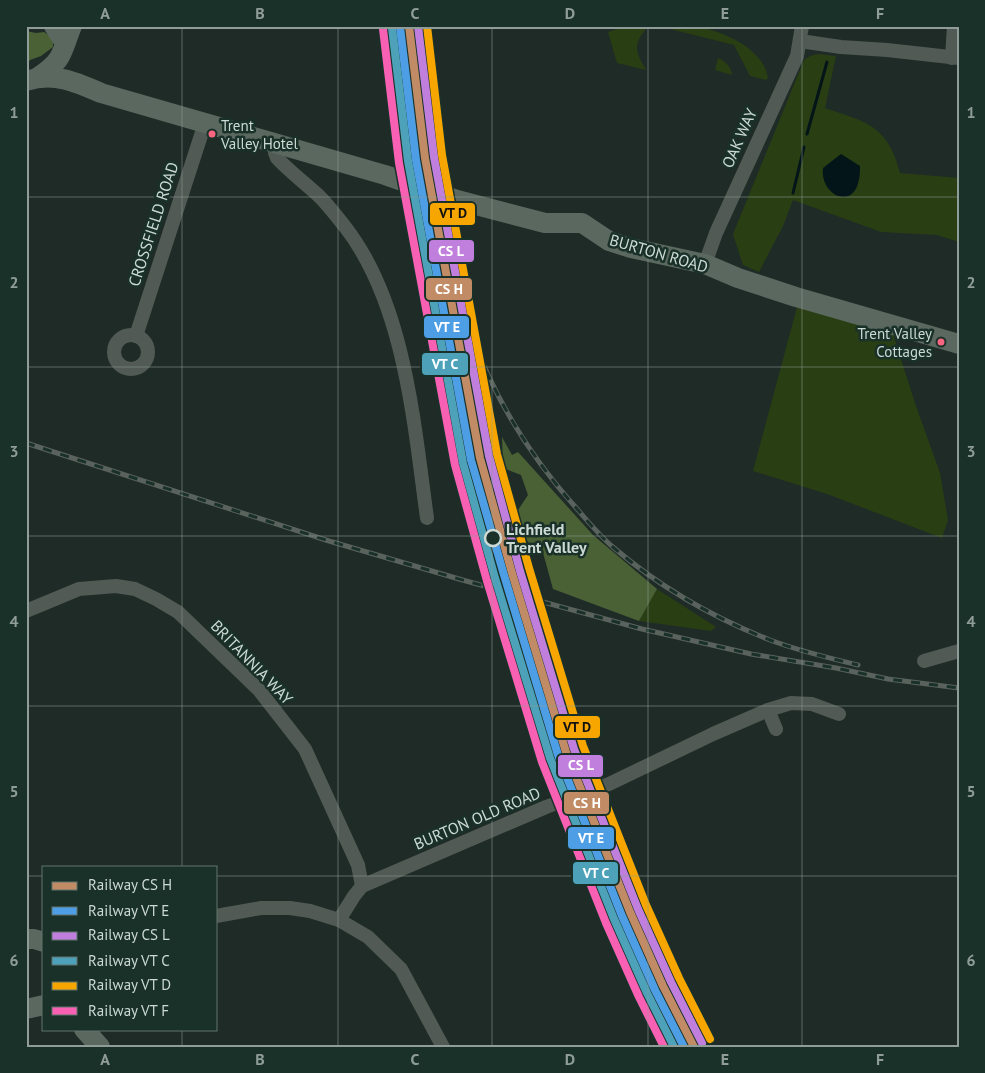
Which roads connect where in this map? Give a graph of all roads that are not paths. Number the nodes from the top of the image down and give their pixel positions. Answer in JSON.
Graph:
{"nodes":[{"id":1,"x":54,"y":26,"type":"edge"},
{"id":2,"x":802,"y":26,"type":"edge"},
{"id":3,"x":954,"y":26,"type":"edge"},
{"id":4,"x":67,"y":40,"type":"edge"},
{"id":5,"x":800,"y":41,"type":"junction"},
{"id":6,"x":955,"y":58,"type":"edge"},
{"id":7,"x":30,"y":80,"type":"edge"},
{"id":8,"x":101,"y":93,"type":"junction"},
{"id":9,"x":205,"y":123,"type":"junction"},
{"id":10,"x":278,"y":144,"type":"junction"},
{"id":11,"x":705,"y":264,"type":"junction"},
{"id":12,"x":136,"y":336,"type":"dead end"},
{"id":13,"x":959,"y":344,"type":"edge"},
{"id":14,"x":427,"y":518,"type":"dead end"},
{"id":15,"x":26,"y":611,"type":"edge"},
{"id":16,"x":959,"y":651,"type":"edge"},
{"id":17,"x":924,"y":660,"type":"dead end"},
{"id":18,"x":768,"y":710,"type":"junction"},
{"id":19,"x":839,"y":714,"type":"dead end"},
{"id":20,"x":776,"y":729,"type":"dead end"},
{"id":21,"x":362,"y":886,"type":"junction"},
{"id":22,"x":218,"y":916,"type":"edge"},
{"id":23,"x":340,"y":920,"type":"junction"},
{"id":24,"x":85,"y":1030,"type":"edge"},
{"id":25,"x":100,"y":1047,"type":"edge"},
{"id":26,"x":443,"y":1047,"type":"edge"}],
"edges":[{"from":1,"to":4,"type":"highway"},
{"from":2,"to":5,"type":"street","name":"OAK WAY"},
{"from":3,"to":6,"type":"street"},
{"from":4,"to":7,"type":"highway"},
{"from":4,"to":8,"type":"highway"},
{"from":5,"to":6,"type":"street"},
{"from":5,"to":11,"type":"street","name":"OAK WAY"},
{"from":7,"to":8,"type":"highway","name":"BURTON ROAD"},
{"from":8,"to":9,"type":"highway","name":"BURTON ROAD"},
{"from":9,"to":10,"type":"highway","name":"BURTON ROAD"},
{"from":9,"to":12,"type":"street","name":"CROSSFIELD ROAD"},
{"from":10,"to":11,"type":"highway","name":"BURTON ROAD"},
{"from":10,"to":14,"type":"street"},
{"from":11,"to":13,"type":"highway","name":"BURTON ROAD"},
{"from":15,"to":21,"type":"street","name":"BRITANNIA WAY"},
{"from":16,"to":17,"type":"street"},
{"from":18,"to":19,"type":"street","name":"BURTON OLD ROAD"},
{"from":18,"to":20,"type":"street"},
{"from":18,"to":21,"type":"street","name":"BURTON OLD ROAD"},
{"from":21,"to":23,"type":"street"},
{"from":22,"to":23,"type":"street"},
{"from":23,"to":26,"type":"street"},
{"from":24,"to":25,"type":"highway"}]}
